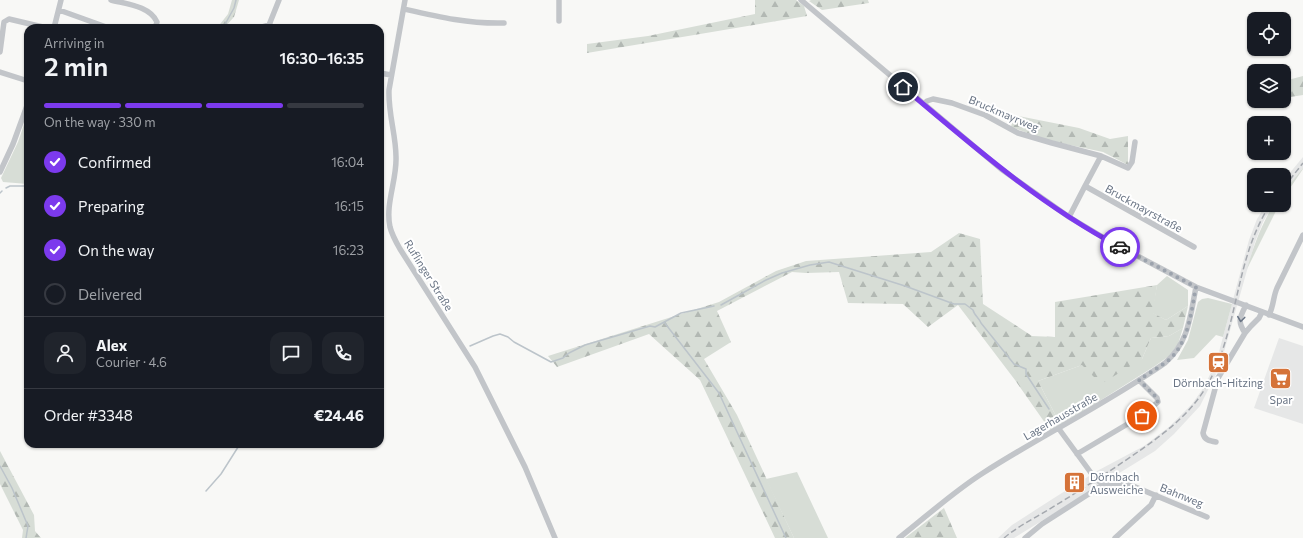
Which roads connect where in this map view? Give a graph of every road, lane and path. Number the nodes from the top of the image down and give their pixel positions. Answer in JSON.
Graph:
{"nodes":[{"id":1,"x":61,"y":0,"type":"edge"},
{"id":2,"x":111,"y":0,"type":"edge"},
{"id":3,"x":279,"y":0,"type":"edge"},
{"id":4,"x":405,"y":0,"type":"edge"},
{"id":5,"x":559,"y":0,"type":"edge"},
{"id":6,"x":801,"y":0,"type":"edge"},
{"id":7,"x":404,"y":9,"type":"junction"},
{"id":8,"x":59,"y":10,"type":"junction"},
{"id":9,"x":559,"y":21,"type":"dead end"},
{"id":10,"x":504,"y":23,"type":"dead end"},
{"id":11,"x":30,"y":24,"type":"edge"},
{"id":12,"x":55,"y":24,"type":"edge"},
{"id":13,"x":98,"y":24,"type":"edge"},
{"id":14,"x":156,"y":24,"type":"edge"},
{"id":15,"x":269,"y":24,"type":"edge"},
{"id":16,"x":0,"y":52,"type":"edge"},
{"id":17,"x":0,"y":72,"type":"edge"},
{"id":18,"x":384,"y":74,"type":"edge"},
{"id":19,"x":391,"y":75,"type":"junction"},
{"id":20,"x":24,"y":80,"type":"edge"},
{"id":21,"x":924,"y":104,"type":"junction"},
{"id":22,"x":24,"y":118,"type":"edge"},
{"id":23,"x":1135,"y":142,"type":"dead end"},
{"id":24,"x":1100,"y":156,"type":"junction"},
{"id":25,"x":0,"y":172,"type":"edge"},
{"id":26,"x":1085,"y":186,"type":"junction"},
{"id":27,"x":1069,"y":217,"type":"junction"},
{"id":28,"x":1303,"y":235,"type":"edge"},
{"id":29,"x":1194,"y":247,"type":"dead end"},
{"id":30,"x":1196,"y":287,"type":"junction"},
{"id":31,"x":1246,"y":305,"type":"junction"},
{"id":32,"x":1262,"y":312,"type":"junction"},
{"id":33,"x":1269,"y":315,"type":"junction"},
{"id":34,"x":1303,"y":327,"type":"edge"},
{"id":35,"x":1245,"y":333,"type":"junction"},
{"id":36,"x":1139,"y":380,"type":"junction"},
{"id":37,"x":1059,"y":429,"type":"junction"},
{"id":38,"x":1216,"y":442,"type":"dead end"},
{"id":39,"x":1076,"y":454,"type":"junction"},
{"id":40,"x":1102,"y":484,"type":"junction"},
{"id":41,"x":1156,"y":496,"type":"junction"},
{"id":42,"x":1208,"y":516,"type":"dead end"},
{"id":43,"x":556,"y":538,"type":"edge"},
{"id":44,"x":899,"y":538,"type":"edge"},
{"id":45,"x":1025,"y":538,"type":"edge"},
{"id":46,"x":1115,"y":538,"type":"edge"}],
"edges":[{"from":1,"to":8,"type":"street"},
{"from":2,"to":14,"type":"street"},
{"from":3,"to":15,"type":"street"},
{"from":4,"to":7,"type":"street","name":"Ruflinger Straße"},
{"from":5,"to":9,"type":"street"},
{"from":6,"to":21,"type":"street"},
{"from":7,"to":10,"type":"street"},
{"from":7,"to":19,"type":"street","name":"Ruflinger Straße"},
{"from":8,"to":12,"type":"street"},
{"from":8,"to":13,"type":"street"},
{"from":11,"to":16,"type":"street"},
{"from":17,"to":20,"type":"street"},
{"from":18,"to":19,"type":"street"},
{"from":19,"to":43,"type":"street","name":"Ruflinger Straße"},
{"from":21,"to":24,"type":"street","name":"Bruckmayrweg"},
{"from":21,"to":27,"type":"street"},
{"from":22,"to":25,"type":"street"},
{"from":23,"to":24,"type":"street"},
{"from":24,"to":26,"type":"street"},
{"from":26,"to":27,"type":"street"},
{"from":26,"to":29,"type":"street","name":"Bruckmayrstraße"},
{"from":27,"to":30,"type":"street"},
{"from":28,"to":33,"type":"street"},
{"from":30,"to":31,"type":"street"},
{"from":30,"to":36,"type":"street","name":"Lagerhausstraße"},
{"from":31,"to":32,"type":"street"},
{"from":31,"to":35,"type":"street","one_way":true},
{"from":32,"to":33,"type":"street"},
{"from":32,"to":35,"type":"street"},
{"from":33,"to":34,"type":"street"},
{"from":35,"to":38,"type":"street"},
{"from":36,"to":37,"type":"street","name":"Lagerhausstraße"},
{"from":36,"to":39,"type":"street"},
{"from":37,"to":39,"type":"street"},
{"from":37,"to":44,"type":"street","name":"Lagerhausstraße"},
{"from":39,"to":40,"type":"street"},
{"from":40,"to":41,"type":"street","name":"Bahnweg"},
{"from":40,"to":45,"type":"street"},
{"from":41,"to":42,"type":"street","name":"Bahnweg"},
{"from":41,"to":46,"type":"street"}]}
